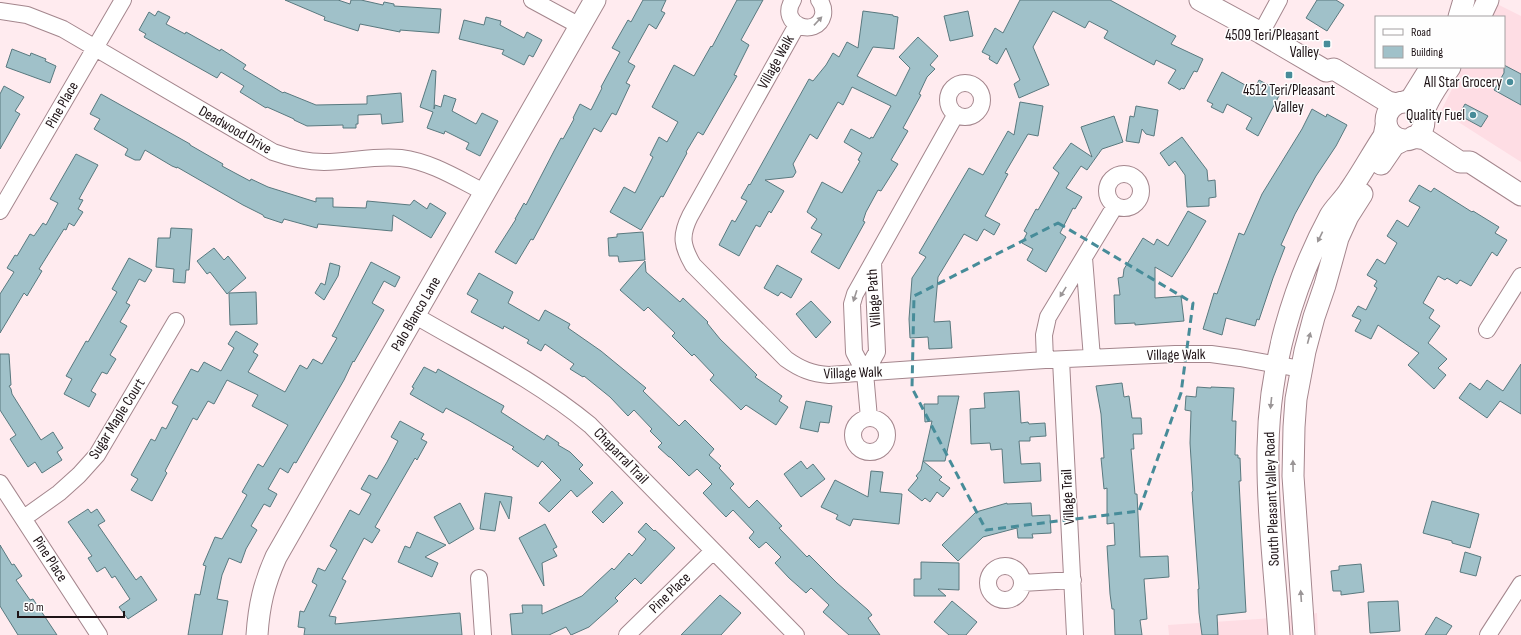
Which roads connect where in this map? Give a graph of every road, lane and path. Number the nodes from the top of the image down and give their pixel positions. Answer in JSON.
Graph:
{"nodes":[{"id":1,"x":123,"y":0,"type":"edge"},
{"id":2,"x":532,"y":0,"type":"edge"},
{"id":3,"x":595,"y":0,"type":"edge"},
{"id":4,"x":793,"y":0,"type":"edge"},
{"id":5,"x":819,"y":0,"type":"edge"},
{"id":6,"x":1200,"y":0,"type":"edge"},
{"id":7,"x":1279,"y":0,"type":"edge"},
{"id":8,"x":1464,"y":0,"type":"edge"},
{"id":9,"x":1488,"y":0,"type":"edge"},
{"id":10,"x":1,"y":11,"type":"edge"},
{"id":11,"x":1459,"y":16,"type":"edge"},
{"id":12,"x":1480,"y":16,"type":"edge"},
{"id":13,"x":797,"y":25,"type":"junction"},
{"id":14,"x":580,"y":26,"type":"junction"},
{"id":15,"x":1262,"y":33,"type":"junction"},
{"id":16,"x":95,"y":48,"type":"junction"},
{"id":17,"x":1431,"y":68,"type":"edge"},
{"id":18,"x":1449,"y":68,"type":"edge"},
{"id":19,"x":1326,"y":71,"type":"junction"},
{"id":20,"x":1400,"y":103,"type":"junction"},
{"id":21,"x":956,"y":114,"type":"dead end"},
{"id":22,"x":1386,"y":124,"type":"junction"},
{"id":23,"x":1416,"y":129,"type":"junction"},
{"id":24,"x":486,"y":193,"type":"junction"},
{"id":25,"x":1521,"y":195,"type":"edge"},
{"id":26,"x":1115,"y":206,"type":"dead end"},
{"id":27,"x":0,"y":211,"type":"edge"},
{"id":28,"x":1084,"y":258,"type":"junction"},
{"id":29,"x":873,"y":262,"type":"junction"},
{"id":30,"x":1521,"y":276,"type":"edge"},
{"id":31,"x":414,"y":315,"type":"junction"},
{"id":32,"x":176,"y":321,"type":"dead end"},
{"id":33,"x":1487,"y":330,"type":"dead end"},
{"id":34,"x":1092,"y":358,"type":"junction"},
{"id":35,"x":1053,"y":360,"type":"junction"},
{"id":36,"x":1277,"y":364,"type":"junction"},
{"id":37,"x":1301,"y":369,"type":"junction"},
{"id":38,"x":865,"y":373,"type":"junction"},
{"id":39,"x":869,"y":418,"type":"dead end"},
{"id":40,"x":0,"y":483,"type":"edge"},
{"id":41,"x":24,"y":518,"type":"junction"},
{"id":42,"x":712,"y":550,"type":"junction"},
{"id":43,"x":479,"y":578,"type":"dead end"},
{"id":44,"x":1073,"y":580,"type":"junction"},
{"id":45,"x":1022,"y":583,"type":"dead end"},
{"id":46,"x":1521,"y":584,"type":"edge"},
{"id":47,"x":99,"y":635,"type":"edge"},
{"id":48,"x":257,"y":635,"type":"edge"},
{"id":49,"x":483,"y":635,"type":"edge"},
{"id":50,"x":626,"y":635,"type":"edge"},
{"id":51,"x":796,"y":635,"type":"edge"},
{"id":52,"x":1075,"y":635,"type":"edge"},
{"id":53,"x":1279,"y":635,"type":"edge"},
{"id":54,"x":1304,"y":635,"type":"edge"},
{"id":55,"x":1488,"y":635,"type":"edge"}],
"edges":[{"from":1,"to":16,"type":"street","name":"Pine Place"},
{"from":2,"to":14,"type":"street"},
{"from":3,"to":14,"type":"street","name":"Palo Blanco Lane"},
{"from":4,"to":13,"type":"street","name":"Village Walk"},
{"from":13,"to":5,"type":"street","name":"Village Walk","one_way":true},
{"from":6,"to":15,"type":"street"},
{"from":7,"to":15,"type":"street"},
{"from":8,"to":11,"type":"street"},
{"from":9,"to":12,"type":"street"},
{"from":10,"to":16,"type":"street","name":"Deadwood Drive"},
{"from":13,"to":38,"type":"street","name":"Village Walk"},
{"from":14,"to":24,"type":"street","name":"Palo Blanco Lane"},
{"from":15,"to":19,"type":"street"},
{"from":16,"to":24,"type":"street","name":"Deadwood Drive"},
{"from":16,"to":27,"type":"street","name":"Pine Place"},
{"from":17,"to":20,"type":"street"},
{"from":18,"to":23,"type":"street"},
{"from":19,"to":20,"type":"street"},
{"from":19,"to":22,"type":"street"},
{"from":20,"to":22,"type":"street"},
{"from":20,"to":23,"type":"street"},
{"from":21,"to":29,"type":"street"},
{"from":22,"to":23,"type":"street"},
{"from":22,"to":36,"type":"street","name":"South Pleasant Valley Road","one_way":true},
{"from":23,"to":25,"type":"street"},
{"from":37,"to":23,"type":"street","name":"South Pleasant Valley Road","one_way":true},
{"from":24,"to":31,"type":"street","name":"Palo Blanco Lane"},
{"from":26,"to":28,"type":"street","name":"Village Trail"},
{"from":28,"to":34,"type":"street"},
{"from":28,"to":35,"type":"street","name":"Village Trail","one_way":true},
{"from":29,"to":38,"type":"street","name":"Village Path"},
{"from":29,"to":38,"type":"street","name":"Village Path","one_way":true},
{"from":30,"to":33,"type":"street"},
{"from":31,"to":42,"type":"street","name":"Chaparral Trail"},
{"from":31,"to":48,"type":"street","name":"Palo Blanco Lane"},
{"from":32,"to":41,"type":"street","name":"Sugar Maple Court"},
{"from":34,"to":35,"type":"street","name":"Village Walk"},
{"from":34,"to":36,"type":"street","name":"Village Walk"},
{"from":35,"to":38,"type":"street","name":"Village Walk"},
{"from":35,"to":44,"type":"street","name":"Village Trail"},
{"from":36,"to":37,"type":"street","name":"Village Walk"},
{"from":36,"to":53,"type":"street","name":"South Pleasant Valley Road","one_way":true},
{"from":54,"to":37,"type":"street","name":"South Pleasant Valley Road","one_way":true},
{"from":38,"to":39,"type":"street"},
{"from":40,"to":41,"type":"street","name":"Pine Place"},
{"from":41,"to":47,"type":"street","name":"Pine Place"},
{"from":42,"to":50,"type":"street","name":"Pine Place"},
{"from":42,"to":51,"type":"street","name":"Chaparral Trail"},
{"from":43,"to":49,"type":"street"},
{"from":44,"to":45,"type":"street"},
{"from":44,"to":52,"type":"street","name":"Village Trail"},
{"from":46,"to":55,"type":"street"}]}
